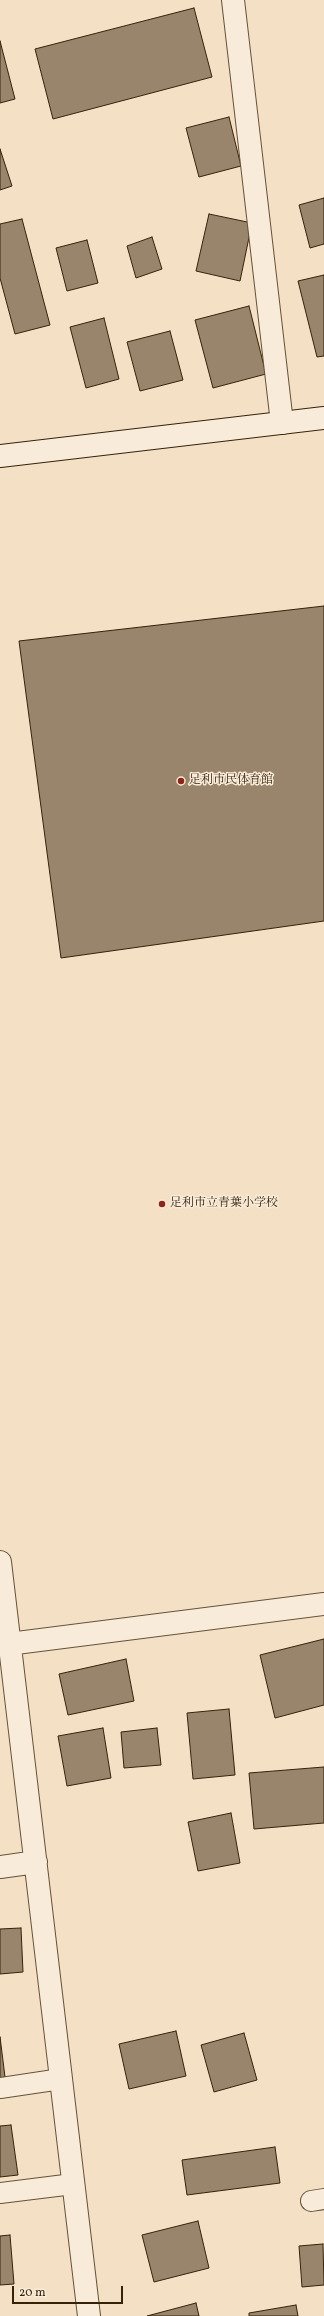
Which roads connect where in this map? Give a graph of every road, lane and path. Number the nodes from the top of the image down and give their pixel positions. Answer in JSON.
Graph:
{"nodes":[{"id":1,"x":233,"y":0,"type":"edge"},
{"id":2,"x":324,"y":418,"type":"edge"},
{"id":3,"x":282,"y":423,"type":"junction"},
{"id":4,"x":0,"y":456,"type":"edge"},
{"id":5,"x":0,"y":1562,"type":"edge"},
{"id":6,"x":324,"y":1604,"type":"edge"},
{"id":7,"x":5,"y":1644,"type":"edge"},
{"id":8,"x":36,"y":1862,"type":"junction"},
{"id":9,"x":0,"y":1867,"type":"edge"},
{"id":10,"x":61,"y":2079,"type":"junction"},
{"id":11,"x":0,"y":2088,"type":"edge"},
{"id":12,"x":74,"y":2184,"type":"junction"},
{"id":13,"x":0,"y":2193,"type":"edge"},
{"id":14,"x":89,"y":2316,"type":"edge"}],
"edges":[{"from":1,"to":3,"type":"street"},
{"from":2,"to":3,"type":"street"},
{"from":3,"to":4,"type":"street"},
{"from":5,"to":7,"type":"street"},
{"from":6,"to":7,"type":"street"},
{"from":7,"to":8,"type":"street"},
{"from":8,"to":9,"type":"street"},
{"from":8,"to":10,"type":"street"},
{"from":10,"to":11,"type":"lane"},
{"from":10,"to":12,"type":"street"},
{"from":12,"to":13,"type":"lane"},
{"from":12,"to":14,"type":"street"}]}
